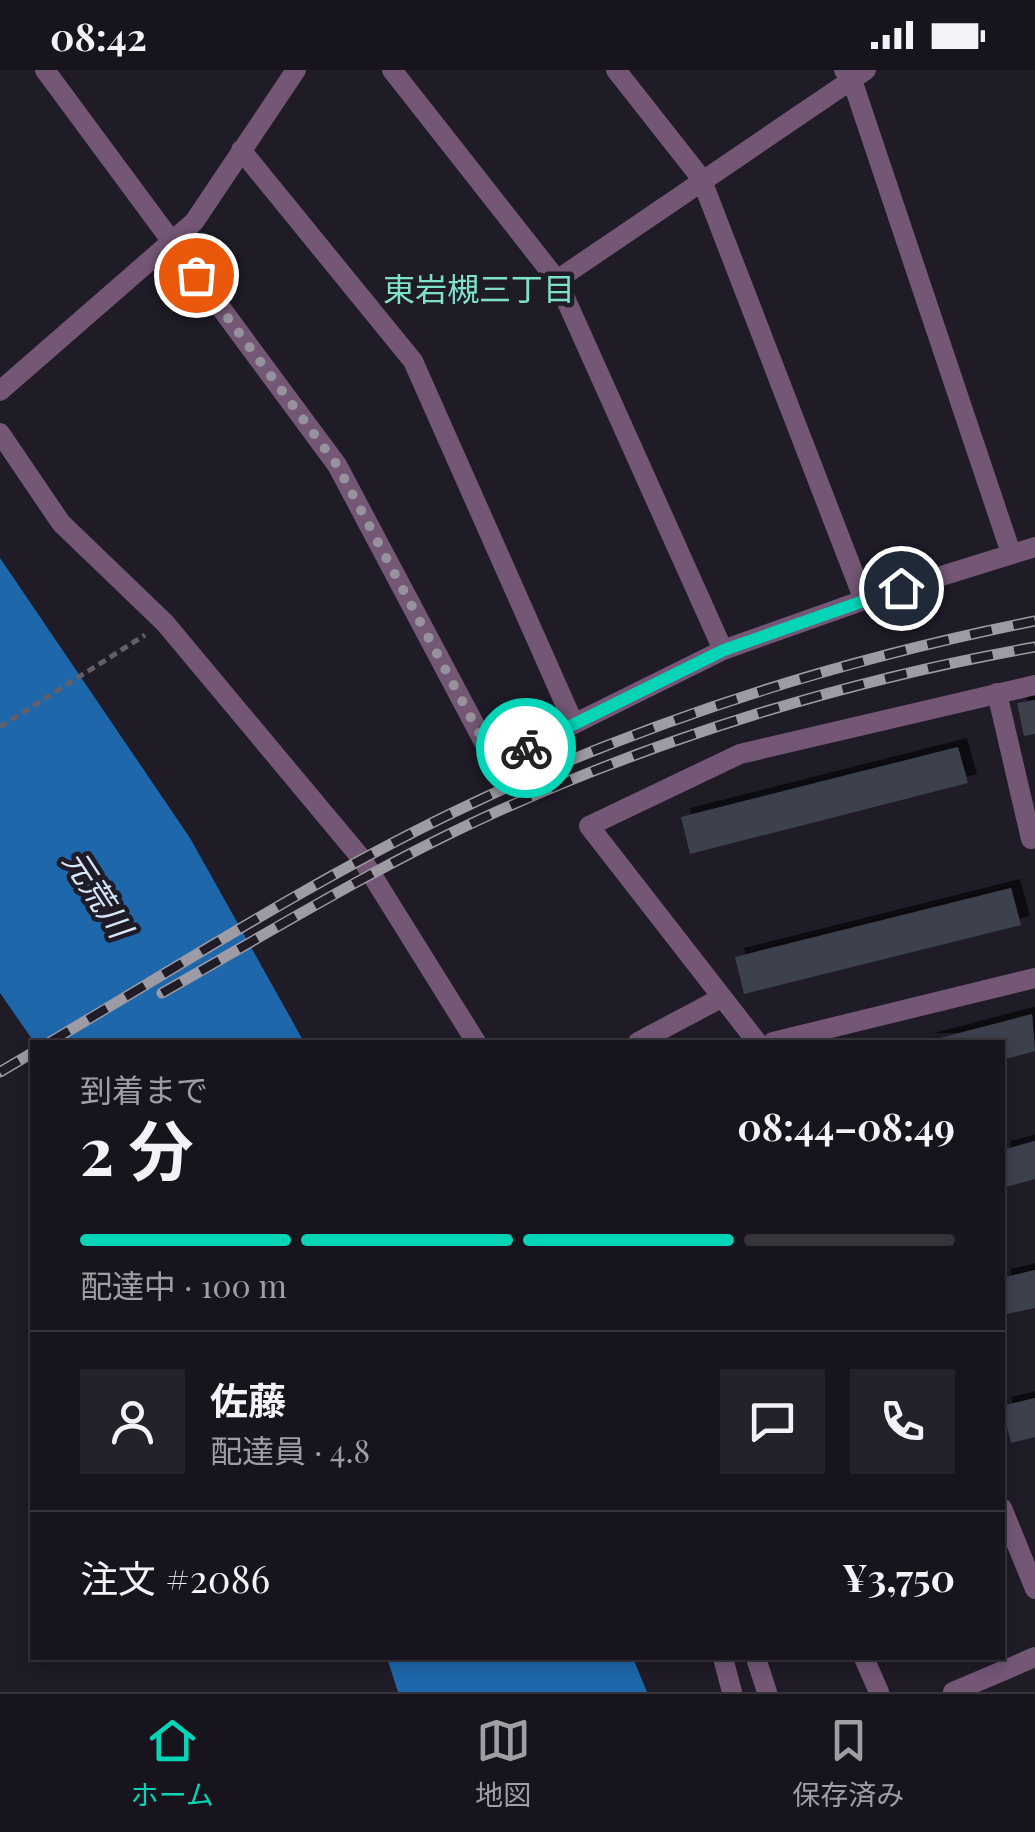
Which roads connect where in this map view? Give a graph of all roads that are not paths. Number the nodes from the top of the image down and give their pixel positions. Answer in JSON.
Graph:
{"nodes":[{"id":1,"x":45,"y":70,"type":"edge"},
{"id":2,"x":296,"y":70,"type":"edge"},
{"id":3,"x":392,"y":70,"type":"edge"},
{"id":4,"x":616,"y":70,"type":"edge"},
{"id":5,"x":854,"y":73,"type":"edge"},
{"id":6,"x":241,"y":150,"type":"junction"},
{"id":7,"x":702,"y":178,"type":"junction"},
{"id":8,"x":173,"y":244,"type":"junction"},
{"id":9,"x":556,"y":280,"type":"junction"},
{"id":10,"x":0,"y":391,"type":"edge"},
{"id":11,"x":0,"y":433,"type":"edge"},
{"id":12,"x":1035,"y":547,"type":"edge"},
{"id":13,"x":1011,"y":553,"type":"junction"},
{"id":14,"x":864,"y":600,"type":"junction"},
{"id":15,"x":724,"y":650,"type":"junction"},
{"id":16,"x":1035,"y":685,"type":"edge"},
{"id":17,"x":998,"y":693,"type":"junction"},
{"id":18,"x":574,"y":724,"type":"junction"},
{"id":19,"x":1031,"y":839,"type":"dead end"},
{"id":20,"x":1035,"y":978,"type":"edge"},
{"id":21,"x":721,"y":998,"type":"junction"},
{"id":22,"x":475,"y":1040,"type":"edge"},
{"id":23,"x":642,"y":1040,"type":"edge"},
{"id":24,"x":755,"y":1040,"type":"edge"},
{"id":25,"x":780,"y":1040,"type":"edge"},
{"id":26,"x":1005,"y":1515,"type":"edge"},
{"id":27,"x":1035,"y":1589,"type":"edge"},
{"id":28,"x":1035,"y":1657,"type":"edge"},
{"id":29,"x":724,"y":1660,"type":"edge"},
{"id":30,"x":757,"y":1660,"type":"edge"},
{"id":31,"x":865,"y":1660,"type":"edge"},
{"id":32,"x":989,"y":1666,"type":"edge"},
{"id":33,"x":732,"y":1692,"type":"edge"},
{"id":34,"x":768,"y":1692,"type":"edge"},
{"id":35,"x":879,"y":1692,"type":"edge"},
{"id":36,"x":953,"y":1692,"type":"edge"}],
"edges":[{"from":1,"to":8,"type":"street"},
{"from":2,"to":6,"type":"street"},
{"from":3,"to":9,"type":"street"},
{"from":4,"to":7,"type":"street"},
{"from":5,"to":7,"type":"street"},
{"from":5,"to":13,"type":"street"},
{"from":6,"to":8,"type":"street"},
{"from":6,"to":18,"type":"street"},
{"from":7,"to":9,"type":"street"},
{"from":7,"to":14,"type":"street"},
{"from":8,"to":10,"type":"street"},
{"from":8,"to":18,"type":"street"},
{"from":9,"to":15,"type":"street"},
{"from":11,"to":22,"type":"street"},
{"from":12,"to":13,"type":"street"},
{"from":13,"to":14,"type":"street"},
{"from":14,"to":15,"type":"street"},
{"from":15,"to":18,"type":"street"},
{"from":16,"to":17,"type":"street"},
{"from":17,"to":19,"type":"street"},
{"from":17,"to":21,"type":"street"},
{"from":20,"to":25,"type":"street"},
{"from":21,"to":23,"type":"street"},
{"from":21,"to":24,"type":"street"},
{"from":26,"to":27,"type":"street"},
{"from":28,"to":32,"type":"street"},
{"from":29,"to":33,"type":"street"},
{"from":30,"to":34,"type":"street"},
{"from":31,"to":35,"type":"street"},
{"from":32,"to":36,"type":"street"}]}
